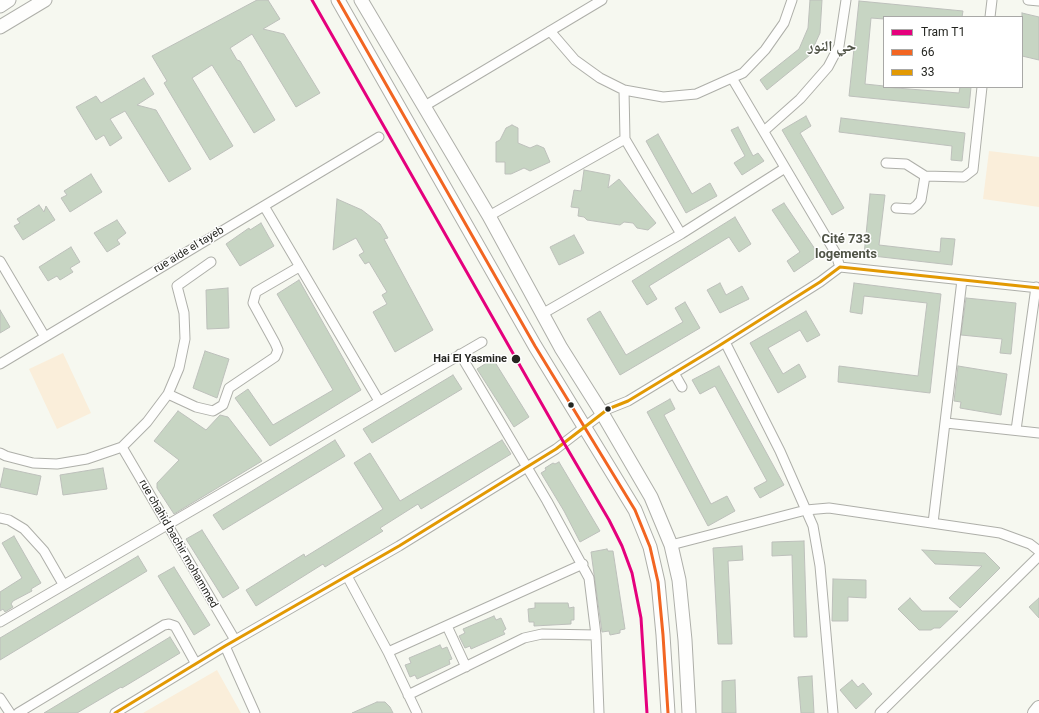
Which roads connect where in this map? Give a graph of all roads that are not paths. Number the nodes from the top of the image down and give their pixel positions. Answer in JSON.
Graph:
{"nodes":[{"id":1,"x":9,"y":0,"type":"edge"},
{"id":2,"x":45,"y":0,"type":"edge"},
{"id":3,"x":338,"y":0,"type":"edge"},
{"id":4,"x":361,"y":0,"type":"edge"},
{"id":5,"x":602,"y":0,"type":"edge"},
{"id":6,"x":792,"y":0,"type":"edge"},
{"id":7,"x":846,"y":0,"type":"edge"},
{"id":8,"x":992,"y":0,"type":"edge"},
{"id":9,"x":1028,"y":0,"type":"edge"},
{"id":10,"x":1039,"y":1,"type":"edge"},
{"id":11,"x":0,"y":6,"type":"edge"},
{"id":12,"x":990,"y":16,"type":"edge"},
{"id":13,"x":0,"y":27,"type":"edge"},
{"id":14,"x":550,"y":31,"type":"junction"},
{"id":15,"x":732,"y":78,"type":"junction"},
{"id":16,"x":982,"y":88,"type":"edge"},
{"id":17,"x":624,"y":90,"type":"junction"},
{"id":18,"x":423,"y":107,"type":"junction"},
{"id":19,"x":764,"y":130,"type":"junction"},
{"id":20,"x":379,"y":137,"type":"dead end"},
{"id":21,"x":625,"y":139,"type":"junction"},
{"id":22,"x":886,"y":162,"type":"dead end"},
{"id":23,"x":785,"y":168,"type":"junction"},
{"id":24,"x":925,"y":176,"type":"junction"},
{"id":25,"x":264,"y":206,"type":"junction"},
{"id":26,"x":896,"y":208,"type":"dead end"},
{"id":27,"x":489,"y":216,"type":"junction"},
{"id":28,"x":681,"y":234,"type":"junction"},
{"id":29,"x":0,"y":261,"type":"edge"},
{"id":30,"x":211,"y":262,"type":"dead end"},
{"id":31,"x":299,"y":267,"type":"junction"},
{"id":32,"x":840,"y":268,"type":"junction"},
{"id":33,"x":962,"y":280,"type":"junction"},
{"id":34,"x":1037,"y":287,"type":"edge"},
{"id":35,"x":542,"y":314,"type":"junction"},
{"id":36,"x":45,"y":337,"type":"junction"},
{"id":37,"x":482,"y":342,"type":"dead end"},
{"id":38,"x":725,"y":342,"type":"junction"},
{"id":39,"x":460,"y":354,"type":"junction"},
{"id":40,"x":0,"y":364,"type":"edge"},
{"id":41,"x":674,"y":373,"type":"junction"},
{"id":42,"x":682,"y":387,"type":"dead end"},
{"id":43,"x":168,"y":394,"type":"junction"},
{"id":44,"x":379,"y":401,"type":"junction"},
{"id":45,"x":602,"y":413,"type":"junction"},
{"id":46,"x":946,"y":423,"type":"junction"},
{"id":47,"x":583,"y":426,"type":"junction"},
{"id":48,"x":1016,"y":430,"type":"junction"},
{"id":49,"x":1039,"y":433,"type":"edge"},
{"id":50,"x":122,"y":447,"type":"junction"},
{"id":51,"x":2,"y":457,"type":"edge"},
{"id":52,"x":526,"y":467,"type":"junction"},
{"id":53,"x":806,"y":510,"type":"junction"},
{"id":54,"x":0,"y":518,"type":"edge"},
{"id":55,"x":933,"y":523,"type":"junction"},
{"id":56,"x":166,"y":525,"type":"junction"},
{"id":57,"x":671,"y":546,"type":"junction"},
{"id":58,"x":1039,"y":550,"type":"edge"},
{"id":59,"x":1039,"y":556,"type":"edge"},
{"id":60,"x":583,"y":564,"type":"junction"},
{"id":61,"x":347,"y":576,"type":"junction"},
{"id":62,"x":63,"y":584,"type":"junction"},
{"id":63,"x":0,"y":622,"type":"edge"},
{"id":64,"x":447,"y":626,"type":"junction"},
{"id":65,"x":596,"y":635,"type":"junction"},
{"id":66,"x":235,"y":640,"type":"junction"},
{"id":67,"x":225,"y":646,"type":"junction"},
{"id":68,"x":388,"y":652,"type":"junction"},
{"id":69,"x":196,"y":664,"type":"junction"},
{"id":70,"x":466,"y":667,"type":"junction"},
{"id":71,"x":408,"y":695,"type":"junction"},
{"id":72,"x":0,"y":698,"type":"edge"},
{"id":73,"x":1039,"y":708,"type":"edge"},
{"id":74,"x":10,"y":713,"type":"edge"},
{"id":75,"x":18,"y":713,"type":"edge"},
{"id":76,"x":115,"y":713,"type":"edge"},
{"id":77,"x":255,"y":713,"type":"edge"},
{"id":78,"x":416,"y":713,"type":"edge"},
{"id":79,"x":599,"y":713,"type":"edge"},
{"id":80,"x":668,"y":713,"type":"edge"},
{"id":81,"x":689,"y":713,"type":"edge"},
{"id":82,"x":833,"y":713,"type":"edge"},
{"id":83,"x":880,"y":713,"type":"edge"},
{"id":84,"x":1034,"y":713,"type":"edge"}],
"edges":[{"from":1,"to":11,"type":"main road"},
{"from":2,"to":13,"type":"main road"},
{"from":3,"to":47,"type":"main road"},
{"from":4,"to":18,"type":"main road"},
{"from":5,"to":14,"type":"street"},
{"from":6,"to":15,"type":"street"},
{"from":7,"to":19,"type":"street"},
{"from":8,"to":12,"type":"street"},
{"from":9,"to":10,"type":"street"},
{"from":14,"to":17,"type":"street"},
{"from":14,"to":18,"type":"street"},
{"from":15,"to":17,"type":"street"},
{"from":15,"to":19,"type":"street"},
{"from":16,"to":24,"type":"street"},
{"from":17,"to":21,"type":"street"},
{"from":18,"to":27,"type":"main road"},
{"from":19,"to":23,"type":"street"},
{"from":20,"to":25,"type":"street","name":"rue aide el tayeb"},
{"from":21,"to":27,"type":"street"},
{"from":21,"to":28,"type":"street"},
{"from":22,"to":24,"type":"street"},
{"from":23,"to":28,"type":"street"},
{"from":23,"to":32,"type":"street"},
{"from":24,"to":26,"type":"street"},
{"from":25,"to":31,"type":"street"},
{"from":25,"to":36,"type":"street","name":"rue aide el tayeb"},
{"from":27,"to":35,"type":"main road"},
{"from":28,"to":35,"type":"street"},
{"from":29,"to":36,"type":"street"},
{"from":30,"to":43,"type":"street"},
{"from":31,"to":43,"type":"street"},
{"from":31,"to":44,"type":"street"},
{"from":32,"to":33,"type":"street"},
{"from":32,"to":38,"type":"street"},
{"from":33,"to":34,"type":"street"},
{"from":33,"to":46,"type":"street"},
{"from":34,"to":48,"type":"street"},
{"from":35,"to":45,"type":"main road"},
{"from":36,"to":40,"type":"street","name":"rue aide el tayeb"},
{"from":37,"to":39,"type":"street"},
{"from":38,"to":41,"type":"street"},
{"from":38,"to":53,"type":"street"},
{"from":39,"to":44,"type":"street"},
{"from":39,"to":52,"type":"street"},
{"from":41,"to":42,"type":"street"},
{"from":41,"to":45,"type":"street"},
{"from":43,"to":50,"type":"street"},
{"from":44,"to":56,"type":"street"},
{"from":45,"to":47,"type":"street"},
{"from":45,"to":57,"type":"main road"},
{"from":46,"to":48,"type":"street"},
{"from":46,"to":55,"type":"street"},
{"from":47,"to":52,"type":"street"},
{"from":47,"to":80,"type":"main road"},
{"from":48,"to":49,"type":"street"},
{"from":50,"to":51,"type":"street"},
{"from":50,"to":56,"type":"street","name":"rue chahid bachir mohammed"},
{"from":52,"to":60,"type":"street"},
{"from":52,"to":61,"type":"street"},
{"from":53,"to":55,"type":"street"},
{"from":53,"to":57,"type":"street"},
{"from":53,"to":82,"type":"street"},
{"from":54,"to":62,"type":"street"},
{"from":55,"to":58,"type":"street"},
{"from":56,"to":62,"type":"street"},
{"from":56,"to":66,"type":"street","name":"rue chahid bachir mohammed"},
{"from":57,"to":81,"type":"main road"},
{"from":59,"to":83,"type":"street"},
{"from":60,"to":64,"type":"street"},
{"from":60,"to":65,"type":"street"},
{"from":61,"to":66,"type":"street"},
{"from":61,"to":68,"type":"street"},
{"from":62,"to":63,"type":"street"},
{"from":64,"to":68,"type":"street"},
{"from":64,"to":70,"type":"street"},
{"from":65,"to":70,"type":"street"},
{"from":65,"to":79,"type":"street"},
{"from":66,"to":67,"type":"street"},
{"from":67,"to":69,"type":"street"},
{"from":67,"to":77,"type":"street"},
{"from":68,"to":71,"type":"street"},
{"from":69,"to":75,"type":"street"},
{"from":69,"to":76,"type":"street"},
{"from":70,"to":71,"type":"street"},
{"from":71,"to":78,"type":"street"},
{"from":72,"to":74,"type":"street"},
{"from":73,"to":84,"type":"main road"}]}
